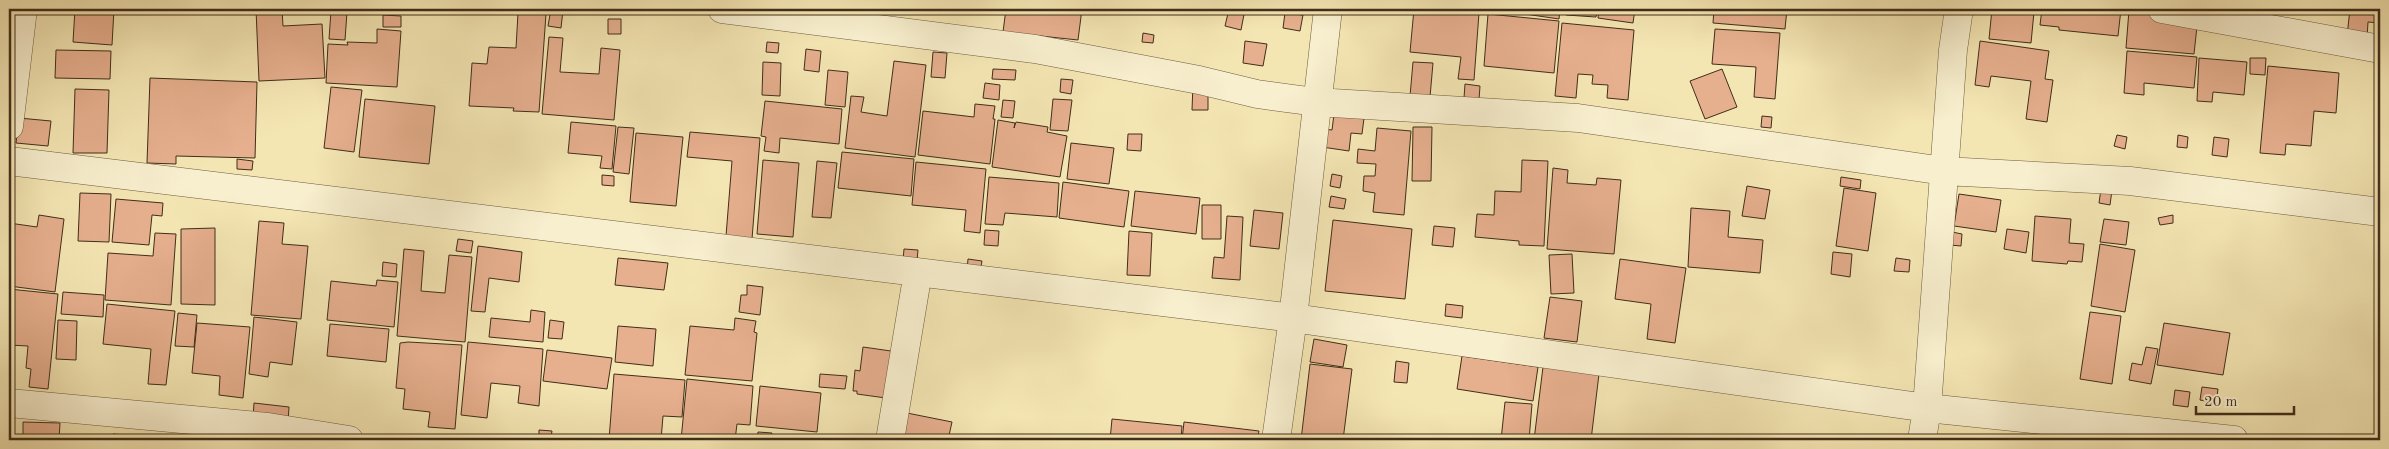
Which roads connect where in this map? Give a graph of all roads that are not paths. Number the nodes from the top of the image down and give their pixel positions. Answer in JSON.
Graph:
{"nodes":[{"id":1,"x":23,"y":9,"type":"edge"},
{"id":2,"x":722,"y":9,"type":"edge"},
{"id":3,"x":1328,"y":9,"type":"edge"},
{"id":4,"x":1959,"y":9,"type":"edge"},
{"id":5,"x":2162,"y":9,"type":"edge"},
{"id":6,"x":2380,"y":49,"type":"edge"},
{"id":7,"x":13,"y":60,"type":"edge"},
{"id":8,"x":1316,"y":102,"type":"junction"},
{"id":9,"x":9,"y":126,"type":"edge"},
{"id":10,"x":9,"y":161,"type":"edge"},
{"id":11,"x":1944,"y":171,"type":"junction"},
{"id":12,"x":2380,"y":212,"type":"edge"},
{"id":13,"x":918,"y":272,"type":"junction"},
{"id":14,"x":1293,"y":318,"type":"junction"},
{"id":15,"x":9,"y":403,"type":"edge"},
{"id":16,"x":1927,"y":408,"type":"junction"},
{"id":17,"x":350,"y":440,"type":"edge"},
{"id":18,"x":890,"y":440,"type":"edge"},
{"id":19,"x":1276,"y":440,"type":"edge"},
{"id":20,"x":1922,"y":440,"type":"edge"},
{"id":21,"x":2234,"y":440,"type":"edge"}],
"edges":[{"from":1,"to":7,"type":"street"},
{"from":2,"to":8,"type":"street"},
{"from":3,"to":8,"type":"street"},
{"from":4,"to":11,"type":"street"},
{"from":5,"to":6,"type":"street"},
{"from":7,"to":9,"type":"street"},
{"from":8,"to":11,"type":"street"},
{"from":8,"to":14,"type":"street"},
{"from":10,"to":13,"type":"street"},
{"from":11,"to":12,"type":"street"},
{"from":11,"to":16,"type":"street"},
{"from":13,"to":14,"type":"street"},
{"from":13,"to":18,"type":"street"},
{"from":14,"to":16,"type":"street"},
{"from":14,"to":19,"type":"street"},
{"from":15,"to":17,"type":"street"},
{"from":16,"to":20,"type":"street"},
{"from":16,"to":21,"type":"street"}]}
